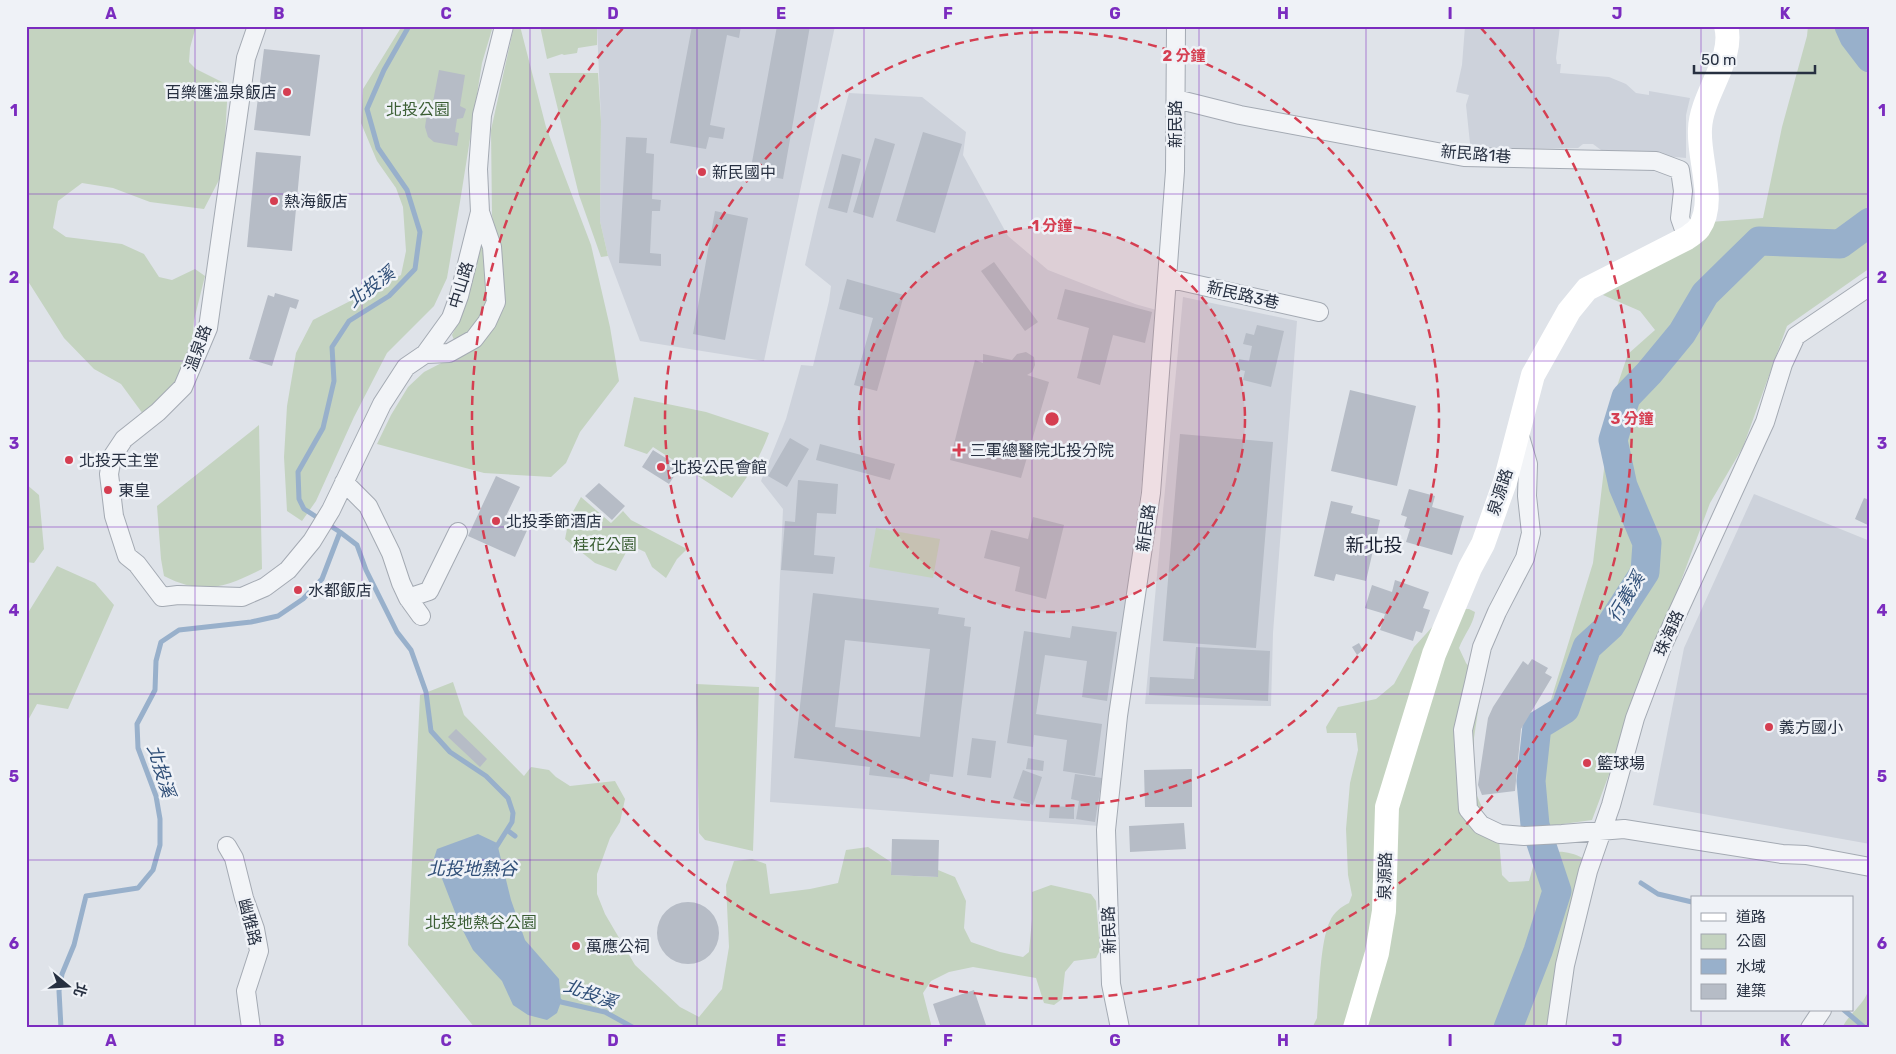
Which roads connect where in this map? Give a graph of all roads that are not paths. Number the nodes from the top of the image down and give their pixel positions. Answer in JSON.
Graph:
{"nodes":[{"id":1,"x":257,"y":26,"type":"edge"},
{"id":2,"x":504,"y":26,"type":"edge"},
{"id":3,"x":1176,"y":26,"type":"edge"},
{"id":4,"x":1726,"y":26,"type":"edge"},
{"id":5,"x":1176,"y":99,"type":"junction"},
{"id":6,"x":480,"y":212,"type":"junction"},
{"id":7,"x":1687,"y":238,"type":"junction"},
{"id":8,"x":1167,"y":278,"type":"junction"},
{"id":9,"x":1870,"y":286,"type":"edge"},
{"id":10,"x":1319,"y":312,"type":"dead end"},
{"id":11,"x":425,"y":354,"type":"junction"},
{"id":12,"x":1518,"y":430,"type":"junction"},
{"id":13,"x":344,"y":482,"type":"junction"},
{"id":14,"x":458,"y":532,"type":"dead end"},
{"id":15,"x":288,"y":570,"type":"joint"},
{"id":16,"x":408,"y":598,"type":"junction"},
{"id":17,"x":421,"y":616,"type":"dead end"},
{"id":18,"x":1602,"y":831,"type":"junction"},
{"id":19,"x":227,"y":846,"type":"dead end"},
{"id":20,"x":1870,"y":866,"type":"edge"},
{"id":21,"x":1821,"y":1012,"type":"edge"},
{"id":22,"x":251,"y":1028,"type":"edge"},
{"id":23,"x":1120,"y":1028,"type":"edge"},
{"id":24,"x":1355,"y":1028,"type":"edge"},
{"id":25,"x":1556,"y":1028,"type":"edge"},
{"id":26,"x":1810,"y":1028,"type":"edge"}],
"edges":[{"from":1,"to":15,"type":"street","name":"溫泉路"},
{"from":2,"to":6,"type":"street","name":"中山路"},
{"from":3,"to":5,"type":"street","name":"新民路"},
{"from":4,"to":7,"type":"street","name":"泉源路"},
{"from":5,"to":7,"type":"street","name":"新民路1巷"},
{"from":5,"to":8,"type":"street","name":"新民路"},
{"from":6,"to":11,"type":"street","name":"中山路"},
{"from":6,"to":11,"type":"street"},
{"from":7,"to":12,"type":"street","name":"泉源路"},
{"from":8,"to":10,"type":"street","name":"新民路3巷"},
{"from":8,"to":23,"type":"street","name":"新民路"},
{"from":9,"to":18,"type":"street","name":"珠海路"},
{"from":11,"to":13,"type":"street","name":"中山路"},
{"from":12,"to":18,"type":"street"},
{"from":12,"to":24,"type":"street","name":"泉源路"},
{"from":13,"to":15,"type":"street","name":"中山路"},
{"from":13,"to":16,"type":"street"},
{"from":14,"to":16,"type":"street"},
{"from":16,"to":17,"type":"street"},
{"from":18,"to":20,"type":"street"},
{"from":18,"to":25,"type":"street","name":"珠海路"},
{"from":19,"to":22,"type":"street","name":"幽雅路"},
{"from":21,"to":26,"type":"street"}]}
